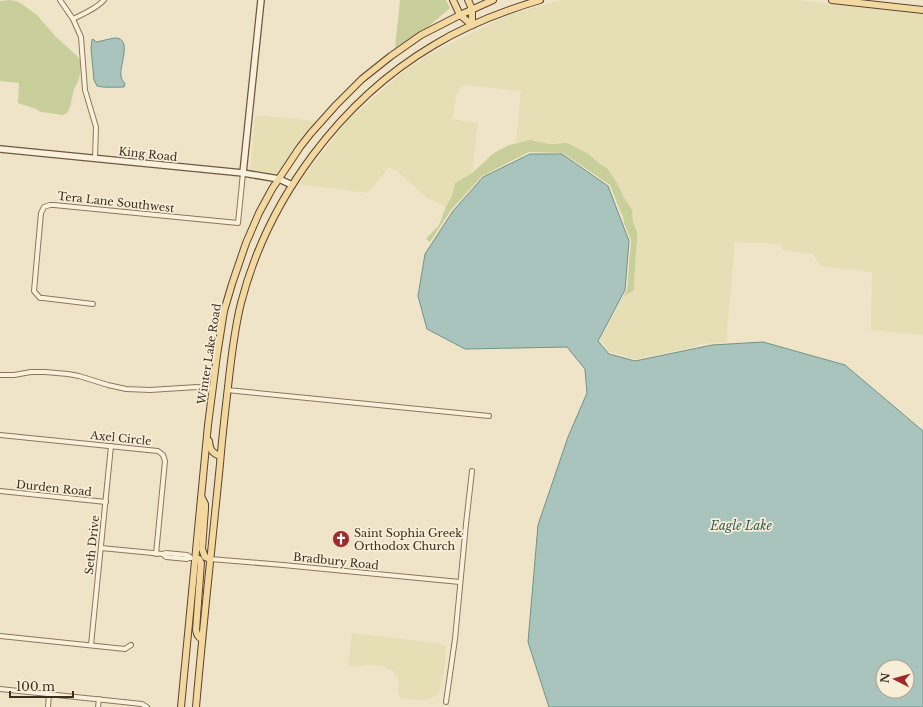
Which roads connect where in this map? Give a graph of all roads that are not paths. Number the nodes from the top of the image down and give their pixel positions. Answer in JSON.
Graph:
{"nodes":[{"id":1,"x":60,"y":0,"type":"edge"},
{"id":2,"x":104,"y":0,"type":"edge"},
{"id":3,"x":261,"y":0,"type":"edge"},
{"id":4,"x":453,"y":0,"type":"edge"},
{"id":5,"x":468,"y":0,"type":"edge"},
{"id":6,"x":493,"y":0,"type":"edge"},
{"id":7,"x":540,"y":0,"type":"edge"},
{"id":8,"x":832,"y":0,"type":"edge"},
{"id":9,"x":472,"y":9,"type":"junction"},
{"id":10,"x":923,"y":10,"type":"edge"},
{"id":11,"x":460,"y":15,"type":"junction"},
{"id":12,"x":73,"y":19,"type":"junction"},
{"id":13,"x":472,"y":25,"type":"junction"},
{"id":14,"x":0,"y":149,"type":"edge"},
{"id":15,"x":95,"y":158,"type":"junction"},
{"id":16,"x":243,"y":173,"type":"junction"},
{"id":17,"x":279,"y":179,"type":"junction"},
{"id":18,"x":292,"y":185,"type":"junction"},
{"id":19,"x":93,"y":304,"type":"dead end"},
{"id":20,"x":0,"y":375,"type":"edge"},
{"id":21,"x":213,"y":389,"type":"junction"},
{"id":22,"x":227,"y":390,"type":"junction"},
{"id":23,"x":211,"y":407,"type":"junction"},
{"id":24,"x":489,"y":416,"type":"dead end"},
{"id":25,"x":0,"y":435,"type":"edge"},
{"id":26,"x":111,"y":446,"type":"junction"},
{"id":27,"x":220,"y":456,"type":"junction"},
{"id":28,"x":472,"y":471,"type":"dead end"},
{"id":29,"x":0,"y":491,"type":"edge"},
{"id":30,"x":202,"y":496,"type":"junction"},
{"id":31,"x":106,"y":502,"type":"junction"},
{"id":32,"x":101,"y":548,"type":"junction"},
{"id":33,"x":156,"y":554,"type":"junction"},
{"id":34,"x":193,"y":558,"type":"junction"},
{"id":35,"x":210,"y":559,"type":"junction"},
{"id":36,"x":460,"y":582,"type":"junction"},
{"id":37,"x":0,"y":636,"type":"edge"},
{"id":38,"x":202,"y":639,"type":"junction"},
{"id":39,"x":91,"y":645,"type":"junction"},
{"id":40,"x":131,"y":646,"type":"dead end"},
{"id":41,"x":0,"y":689,"type":"edge"},
{"id":42,"x":49,"y":694,"type":"junction"},
{"id":43,"x":99,"y":699,"type":"junction"},
{"id":44,"x":446,"y":702,"type":"dead end"},
{"id":45,"x":48,"y":707,"type":"edge"},
{"id":46,"x":98,"y":707,"type":"edge"},
{"id":47,"x":147,"y":707,"type":"edge"},
{"id":48,"x":181,"y":707,"type":"edge"},
{"id":49,"x":196,"y":707,"type":"edge"}],
"edges":[{"from":1,"to":12,"type":"street"},
{"from":2,"to":12,"type":"street"},
{"from":3,"to":16,"type":"street"},
{"from":4,"to":11,"type":"main road"},
{"from":5,"to":9,"type":"main road"},
{"from":6,"to":9,"type":"main road","name":"Winter Lake Road"},
{"from":7,"to":13,"type":"main road","name":"Winter Lake Road"},
{"from":8,"to":10,"type":"main road"},
{"from":9,"to":11,"type":"main road","name":"Winter Lake Road"},
{"from":9,"to":13,"type":"main road"},
{"from":11,"to":13,"type":"main road"},
{"from":11,"to":17,"type":"main road","name":"Winter Lake Road"},
{"from":12,"to":15,"type":"street"},
{"from":13,"to":18,"type":"main road","name":"Winter Lake Road"},
{"from":14,"to":15,"type":"street","name":"King Road"},
{"from":15,"to":16,"type":"street","name":"King Road"},
{"from":16,"to":17,"type":"street","name":"King Road"},
{"from":16,"to":19,"type":"street","name":"Tera Lane Southwest"},
{"from":17,"to":18,"type":"street","name":"King Road"},
{"from":17,"to":21,"type":"main road","name":"Winter Lake Road"},
{"from":18,"to":22,"type":"main road","name":"Winter Lake Road"},
{"from":20,"to":21,"type":"street"},
{"from":21,"to":23,"type":"main road","name":"Winter Lake Road"},
{"from":22,"to":24,"type":"street"},
{"from":22,"to":27,"type":"main road","name":"Winter Lake Road"},
{"from":23,"to":27,"type":"main road"},
{"from":23,"to":30,"type":"main road","name":"Winter Lake Road"},
{"from":25,"to":26,"type":"street","name":"Axel Circle"},
{"from":26,"to":31,"type":"street","name":"Seth Drive"},
{"from":26,"to":33,"type":"street","name":"Axel Circle"},
{"from":27,"to":35,"type":"main road","name":"Winter Lake Road"},
{"from":28,"to":36,"type":"street"},
{"from":29,"to":31,"type":"street","name":"Durden Road"},
{"from":30,"to":34,"type":"main road","name":"Winter Lake Road"},
{"from":30,"to":35,"type":"main road"},
{"from":31,"to":32,"type":"street","name":"Seth Drive"},
{"from":32,"to":33,"type":"street"},
{"from":32,"to":39,"type":"street","name":"Seth Drive"},
{"from":33,"to":34,"type":"street"},
{"from":34,"to":38,"type":"main road"},
{"from":34,"to":48,"type":"main road","name":"Winter Lake Road"},
{"from":35,"to":36,"type":"street","name":"Bradbury Road"},
{"from":35,"to":38,"type":"main road","name":"Winter Lake Road"},
{"from":36,"to":44,"type":"street"},
{"from":37,"to":39,"type":"street"},
{"from":38,"to":49,"type":"main road","name":"Winter Lake Road"},
{"from":39,"to":40,"type":"street"},
{"from":41,"to":42,"type":"street"},
{"from":42,"to":43,"type":"street"},
{"from":42,"to":45,"type":"street"},
{"from":43,"to":46,"type":"street"},
{"from":43,"to":47,"type":"street"}]}
